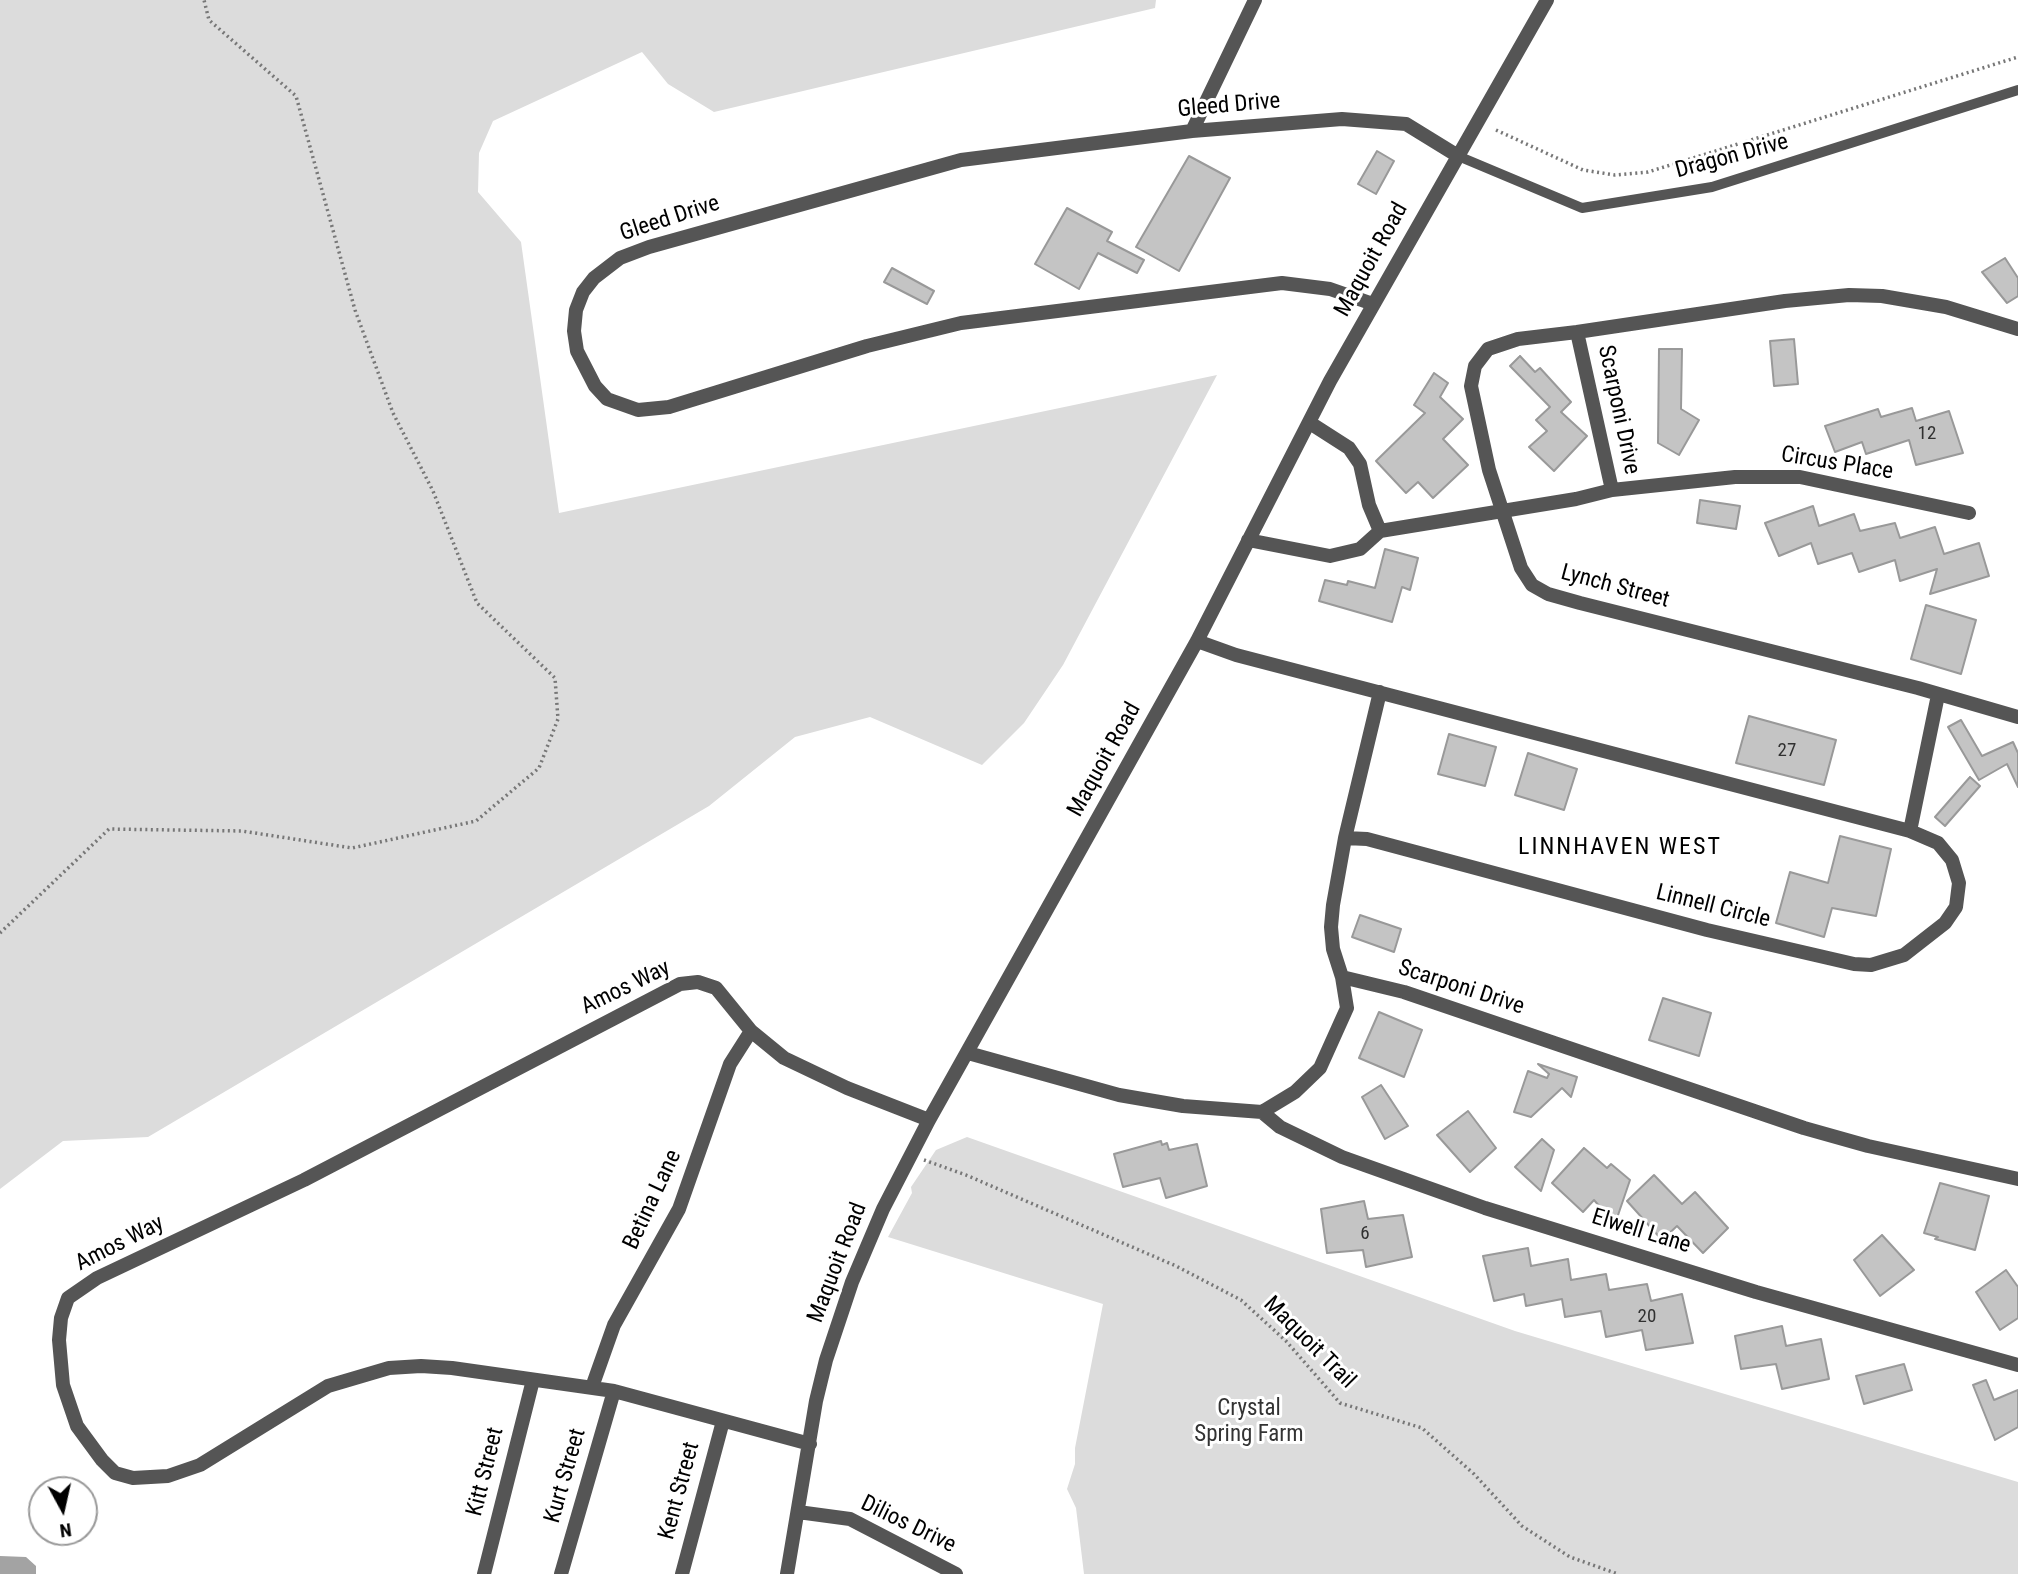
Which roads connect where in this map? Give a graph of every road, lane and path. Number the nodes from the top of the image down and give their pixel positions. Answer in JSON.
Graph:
{"nodes":[{"id":1,"x":204,"y":0,"type":"edge"},
{"id":2,"x":1255,"y":0,"type":"edge"},
{"id":3,"x":1547,"y":0,"type":"edge"},
{"id":4,"x":2018,"y":57,"type":"edge"},
{"id":5,"x":2018,"y":90,"type":"edge"},
{"id":6,"x":1496,"y":130,"type":"dead end"},
{"id":7,"x":1192,"y":131,"type":"junction"},
{"id":8,"x":1458,"y":156,"type":"junction"},
{"id":9,"x":1373,"y":304,"type":"junction"},
{"id":10,"x":2018,"y":329,"type":"edge"},
{"id":11,"x":1577,"y":332,"type":"junction"},
{"id":12,"x":1310,"y":423,"type":"junction"},
{"id":13,"x":1612,"y":490,"type":"junction"},
{"id":14,"x":1502,"y":512,"type":"junction"},
{"id":15,"x":1969,"y":513,"type":"dead end"},
{"id":16,"x":1380,"y":531,"type":"junction"},
{"id":17,"x":1248,"y":540,"type":"junction"},
{"id":18,"x":1197,"y":642,"type":"junction"},
{"id":19,"x":1380,"y":692,"type":"junction"},
{"id":20,"x":1938,"y":695,"type":"junction"},
{"id":21,"x":2018,"y":717,"type":"edge"},
{"id":22,"x":1910,"y":831,"type":"junction"},
{"id":23,"x":1345,"y":838,"type":"junction"},
{"id":24,"x":0,"y":933,"type":"edge"},
{"id":25,"x":1342,"y":977,"type":"junction"},
{"id":26,"x":751,"y":1031,"type":"junction"},
{"id":27,"x":968,"y":1053,"type":"junction"},
{"id":28,"x":1262,"y":1112,"type":"junction"},
{"id":29,"x":929,"y":1120,"type":"junction"},
{"id":30,"x":911,"y":1156,"type":"junction"},
{"id":31,"x":2018,"y":1179,"type":"edge"},
{"id":32,"x":2018,"y":1365,"type":"edge"},
{"id":33,"x":533,"y":1380,"type":"junction"},
{"id":34,"x":592,"y":1387,"type":"junction"},
{"id":35,"x":614,"y":1391,"type":"junction"},
{"id":36,"x":723,"y":1420,"type":"junction"},
{"id":37,"x":810,"y":1444,"type":"junction"},
{"id":38,"x":798,"y":1512,"type":"junction"},
{"id":39,"x":484,"y":1574,"type":"edge"},
{"id":40,"x":561,"y":1574,"type":"edge"},
{"id":41,"x":682,"y":1574,"type":"edge"},
{"id":42,"x":786,"y":1574,"type":"edge"},
{"id":43,"x":956,"y":1574,"type":"edge"},
{"id":44,"x":1618,"y":1574,"type":"edge"}],
"edges":[{"from":1,"to":24,"type":"path"},
{"from":2,"to":7,"type":"street"},
{"from":3,"to":8,"type":"street","name":"Maquoit Road"},
{"from":4,"to":6,"type":"path"},
{"from":5,"to":8,"type":"lane","name":"Dragon Drive"},
{"from":7,"to":8,"type":"street","name":"Gleed Drive"},
{"from":7,"to":9,"type":"street","name":"Gleed Drive"},
{"from":8,"to":9,"type":"street","name":"Maquoit Road"},
{"from":9,"to":12,"type":"street","name":"Maquoit Road"},
{"from":10,"to":11,"type":"street","name":"Scarponi Drive"},
{"from":11,"to":13,"type":"street","name":"Scarponi Drive"},
{"from":11,"to":14,"type":"street","name":"Lynch Street"},
{"from":12,"to":16,"type":"street"},
{"from":12,"to":17,"type":"street","name":"Maquoit Road"},
{"from":13,"to":14,"type":"street","name":"Scarponi Drive"},
{"from":13,"to":15,"type":"street","name":"Circus Place"},
{"from":14,"to":16,"type":"street","name":"Scarponi Drive"},
{"from":14,"to":20,"type":"street","name":"Lynch Street"},
{"from":16,"to":17,"type":"street"},
{"from":17,"to":18,"type":"street","name":"Maquoit Road"},
{"from":18,"to":19,"type":"street","name":"Linnell Circle"},
{"from":18,"to":27,"type":"street","name":"Maquoit Road"},
{"from":19,"to":22,"type":"street","name":"Linnell Circle"},
{"from":19,"to":23,"type":"street"},
{"from":20,"to":21,"type":"street","name":"Lynch Street"},
{"from":20,"to":22,"type":"street"},
{"from":22,"to":23,"type":"street","name":"Linnell Circle"},
{"from":23,"to":25,"type":"street"},
{"from":25,"to":28,"type":"street"},
{"from":25,"to":31,"type":"street","name":"Scarponi Drive"},
{"from":26,"to":29,"type":"street","name":"Amos Way"},
{"from":26,"to":33,"type":"street","name":"Amos Way"},
{"from":26,"to":34,"type":"street","name":"Betina Lane"},
{"from":27,"to":28,"type":"street"},
{"from":27,"to":29,"type":"street","name":"Maquoit Road"},
{"from":28,"to":32,"type":"street","name":"Elwell Lane"},
{"from":29,"to":30,"type":"street","name":"Maquoit Road"},
{"from":30,"to":37,"type":"street","name":"Maquoit Road"},
{"from":30,"to":44,"type":"path","name":"Maquoit Trail"},
{"from":33,"to":34,"type":"street","name":"Amos Way"},
{"from":33,"to":39,"type":"street","name":"Kitt Street"},
{"from":34,"to":35,"type":"street","name":"Amos Way"},
{"from":35,"to":36,"type":"street","name":"Amos Way"},
{"from":35,"to":40,"type":"street","name":"Kurt Street"},
{"from":36,"to":37,"type":"street","name":"Amos Way"},
{"from":36,"to":41,"type":"street","name":"Kent Street"},
{"from":37,"to":38,"type":"street","name":"Maquoit Road"},
{"from":38,"to":42,"type":"street","name":"Maquoit Road"},
{"from":38,"to":43,"type":"street","name":"Dilios Drive"}]}
